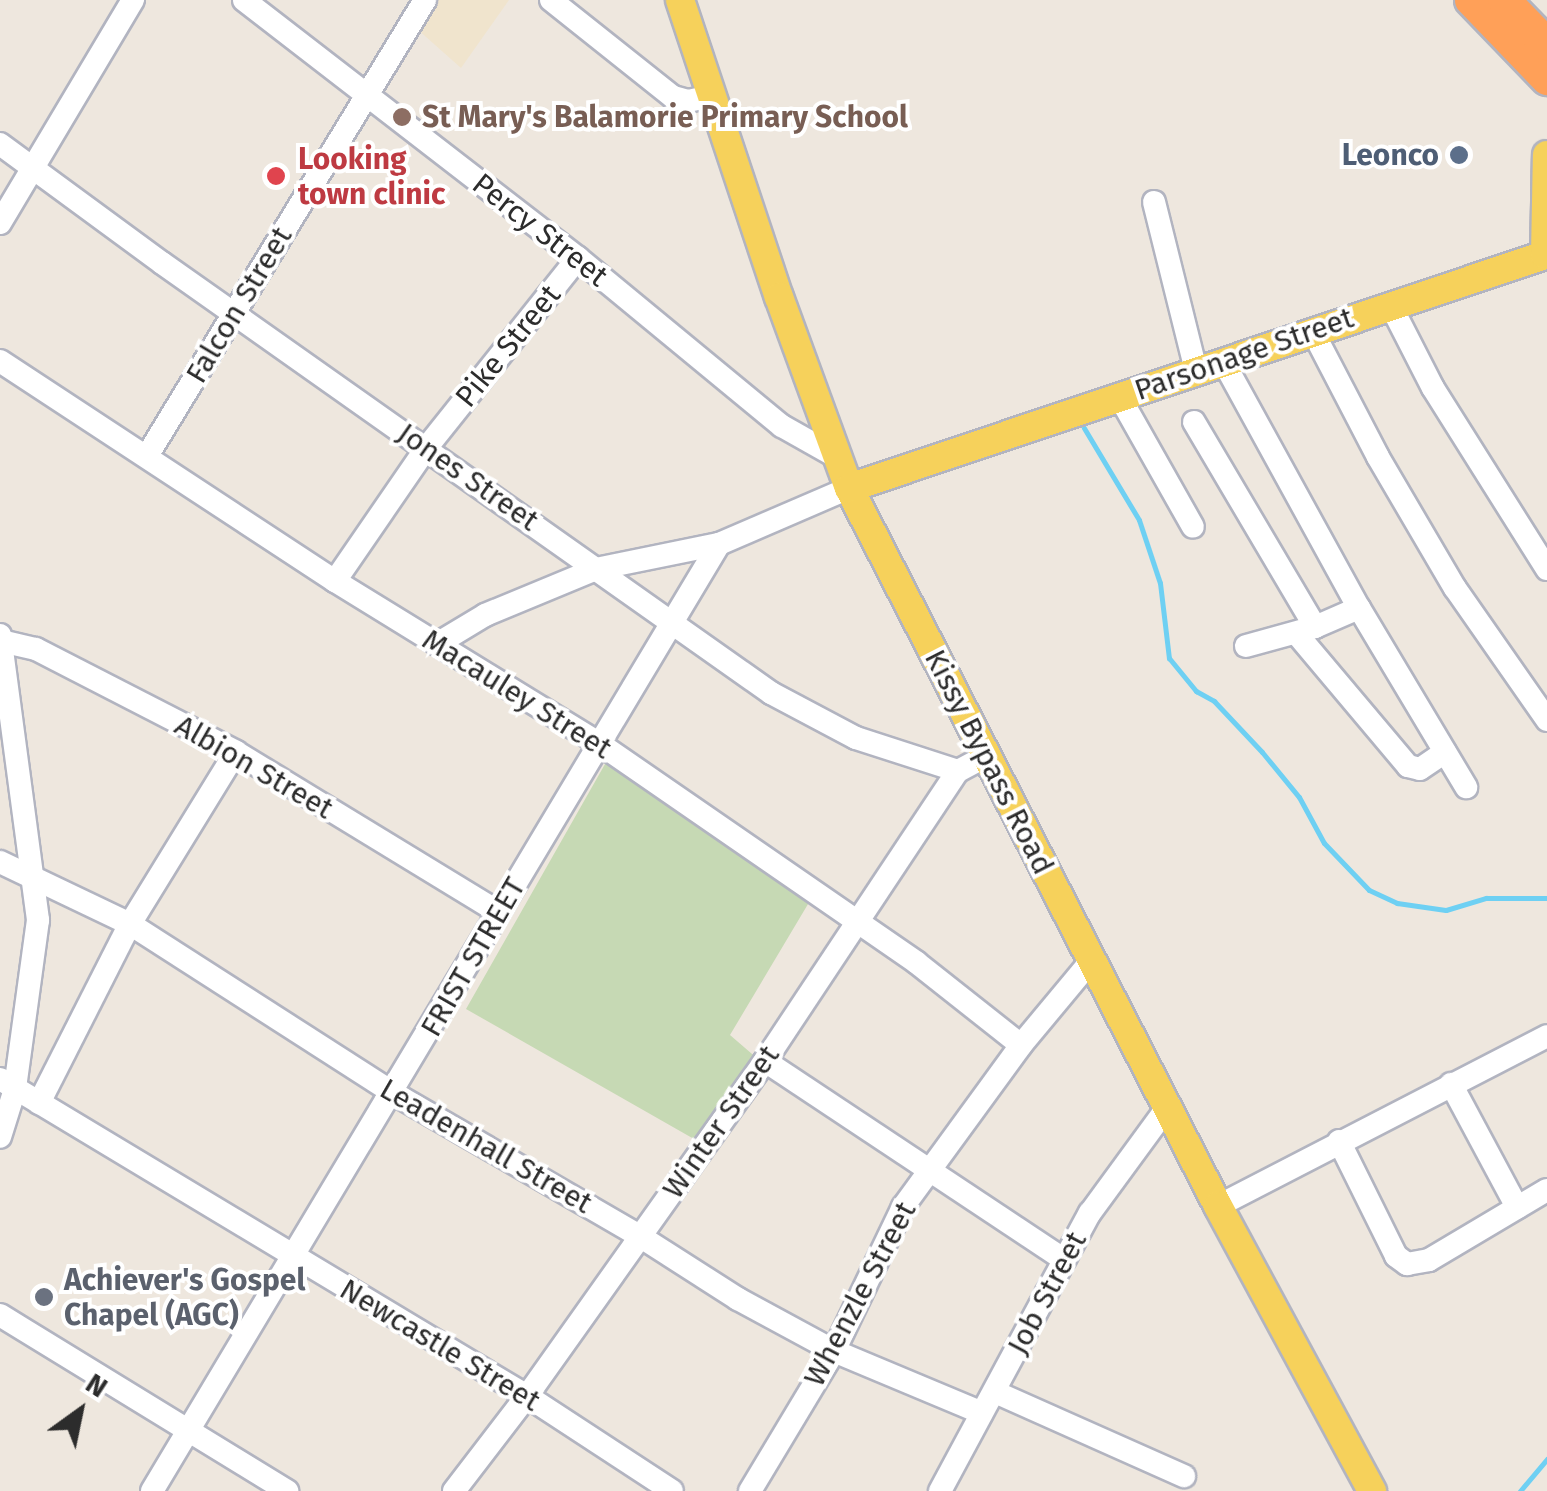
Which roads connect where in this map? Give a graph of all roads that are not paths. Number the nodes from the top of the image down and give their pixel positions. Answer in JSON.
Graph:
{"nodes":[{"id":1,"x":133,"y":0,"type":"edge"},
{"id":2,"x":244,"y":0,"type":"edge"},
{"id":3,"x":425,"y":0,"type":"edge"},
{"id":4,"x":551,"y":0,"type":"edge"},
{"id":5,"x":680,"y":0,"type":"edge"},
{"id":6,"x":1472,"y":0,"type":"edge"},
{"id":7,"x":1504,"y":0,"type":"edge"},
{"id":8,"x":1547,"y":44,"type":"edge"},
{"id":9,"x":1547,"y":78,"type":"edge"},
{"id":10,"x":712,"y":96,"type":"junction"},
{"id":11,"x":365,"y":98,"type":"junction"},
{"id":12,"x":0,"y":144,"type":"edge"},
{"id":13,"x":1547,"y":155,"type":"edge"},
{"id":14,"x":34,"y":167,"type":"junction"},
{"id":15,"x":1154,"y":202,"type":"dead end"},
{"id":16,"x":0,"y":223,"type":"edge"},
{"id":17,"x":1546,"y":257,"type":"edge"},
{"id":18,"x":578,"y":258,"type":"junction"},
{"id":19,"x":1390,"y":304,"type":"junction"},
{"id":20,"x":234,"y":314,"type":"junction"},
{"id":21,"x":1312,"y":330,"type":"junction"},
{"id":22,"x":0,"y":361,"type":"edge"},
{"id":23,"x":1210,"y":366,"type":"junction"},
{"id":24,"x":1119,"y":396,"type":"junction"},
{"id":25,"x":1194,"y":422,"type":"dead end"},
{"id":26,"x":427,"y":447,"type":"junction"},
{"id":27,"x":147,"y":456,"type":"junction"},
{"id":28,"x":837,"y":457,"type":"junction"},
{"id":29,"x":849,"y":488,"type":"junction"},
{"id":30,"x":1192,"y":526,"type":"dead end"},
{"id":31,"x":719,"y":544,"type":"junction"},
{"id":32,"x":596,"y":568,"type":"junction"},
{"id":33,"x":1547,"y":569,"type":"edge"},
{"id":34,"x":335,"y":580,"type":"junction"},
{"id":35,"x":1359,"y":608,"type":"junction"},
{"id":36,"x":674,"y":621,"type":"junction"},
{"id":37,"x":1306,"y":630,"type":"junction"},
{"id":38,"x":1,"y":638,"type":"edge"},
{"id":39,"x":437,"y":644,"type":"junction"},
{"id":40,"x":1246,"y":646,"type":"dead end"},
{"id":41,"x":1547,"y":720,"type":"edge"},
{"id":42,"x":600,"y":744,"type":"junction"},
{"id":43,"x":236,"y":752,"type":"junction"},
{"id":44,"x":1445,"y":752,"type":"junction"},
{"id":45,"x":986,"y":756,"type":"junction"},
{"id":46,"x":958,"y":771,"type":"junction"},
{"id":47,"x":1466,"y":787,"type":"dead end"},
{"id":48,"x":0,"y":862,"type":"edge"},
{"id":49,"x":34,"y":877,"type":"junction"},
{"id":50,"x":498,"y":912,"type":"junction"},
{"id":51,"x":858,"y":923,"type":"junction"},
{"id":52,"x":130,"y":924,"type":"junction"},
{"id":53,"x":1091,"y":961,"type":"junction"},
{"id":54,"x":1547,"y":1036,"type":"edge"},
{"id":55,"x":1021,"y":1045,"type":"junction"},
{"id":56,"x":765,"y":1061,"type":"junction"},
{"id":57,"x":7,"y":1084,"type":"edge"},
{"id":58,"x":1451,"y":1084,"type":"junction"},
{"id":59,"x":393,"y":1093,"type":"junction"},
{"id":60,"x":39,"y":1104,"type":"junction"},
{"id":61,"x":1169,"y":1105,"type":"junction"},
{"id":62,"x":0,"y":1136,"type":"edge"},
{"id":63,"x":1339,"y":1140,"type":"junction"},
{"id":64,"x":928,"y":1169,"type":"junction"},
{"id":65,"x":1547,"y":1190,"type":"edge"},
{"id":66,"x":1218,"y":1206,"type":"junction"},
{"id":67,"x":1516,"y":1207,"type":"junction"},
{"id":68,"x":641,"y":1237,"type":"junction"},
{"id":69,"x":293,"y":1256,"type":"junction"},
{"id":70,"x":1064,"y":1259,"type":"junction"},
{"id":71,"x":0,"y":1315,"type":"edge"},
{"id":72,"x":834,"y":1351,"type":"junction"},
{"id":73,"x":995,"y":1392,"type":"junction"},
{"id":74,"x":528,"y":1396,"type":"junction"},
{"id":75,"x":982,"y":1413,"type":"junction"},
{"id":76,"x":187,"y":1430,"type":"junction"},
{"id":77,"x":1184,"y":1476,"type":"dead end"},
{"id":78,"x":152,"y":1491,"type":"edge"},
{"id":79,"x":287,"y":1491,"type":"edge"},
{"id":80,"x":454,"y":1491,"type":"edge"},
{"id":81,"x":672,"y":1491,"type":"edge"},
{"id":82,"x":750,"y":1491,"type":"edge"},
{"id":83,"x":940,"y":1491,"type":"edge"},
{"id":84,"x":1372,"y":1491,"type":"edge"}],
"edges":[{"from":1,"to":14,"type":"street"},
{"from":2,"to":11,"type":"street","name":"Percy Street"},
{"from":3,"to":11,"type":"street","name":"Falcon Street"},
{"from":4,"to":10,"type":"street"},
{"from":5,"to":10,"type":"main road","name":"Kissy Bypass Road"},
{"from":6,"to":9,"type":"highway"},
{"from":7,"to":8,"type":"highway"},
{"from":10,"to":28,"type":"main road","name":"Kissy Bypass Road"},
{"from":11,"to":18,"type":"street","name":"Percy Street"},
{"from":11,"to":20,"type":"street","name":"Falcon Street"},
{"from":12,"to":14,"type":"street","name":"Jones Street"},
{"from":13,"to":17,"type":"main road","name":"Parsonage Street"},
{"from":14,"to":16,"type":"street"},
{"from":14,"to":20,"type":"street","name":"Jones Street"},
{"from":15,"to":23,"type":"street"},
{"from":17,"to":19,"type":"main road","name":"Parsonage Street"},
{"from":18,"to":26,"type":"street","name":"Pike Street"},
{"from":18,"to":28,"type":"street","name":"Percy Street"},
{"from":19,"to":21,"type":"main road","name":"Parsonage Street"},
{"from":19,"to":33,"type":"street"},
{"from":20,"to":26,"type":"street","name":"Jones Street"},
{"from":20,"to":27,"type":"street","name":"Falcon Street"},
{"from":21,"to":23,"type":"main road","name":"Parsonage Street"},
{"from":21,"to":41,"type":"street"},
{"from":22,"to":27,"type":"street","name":"Macauley Street"},
{"from":23,"to":24,"type":"main road","name":"Parsonage Street"},
{"from":23,"to":35,"type":"street"},
{"from":24,"to":29,"type":"main road","name":"Parsonage Street"},
{"from":24,"to":30,"type":"street"},
{"from":25,"to":37,"type":"street"},
{"from":26,"to":32,"type":"street","name":"Jones Street"},
{"from":26,"to":34,"type":"street","name":"Pike Street"},
{"from":27,"to":34,"type":"street","name":"Macauley Street"},
{"from":28,"to":29,"type":"main road","name":"Kissy Bypass Road"},
{"from":29,"to":31,"type":"street"},
{"from":29,"to":45,"type":"main road","name":"Kissy Bypass Road"},
{"from":31,"to":32,"type":"street"},
{"from":31,"to":36,"type":"street","name":"FRIST STREET"},
{"from":32,"to":36,"type":"street","name":"Jones Street"},
{"from":32,"to":39,"type":"street"},
{"from":34,"to":39,"type":"street","name":"Macauley Street"},
{"from":35,"to":37,"type":"street"},
{"from":35,"to":44,"type":"street"},
{"from":36,"to":42,"type":"street","name":"FRIST STREET"},
{"from":36,"to":46,"type":"street","name":"Jones Street"},
{"from":37,"to":40,"type":"street"},
{"from":37,"to":44,"type":"street"},
{"from":38,"to":43,"type":"street","name":"Albion Street"},
{"from":38,"to":49,"type":"street"},
{"from":39,"to":42,"type":"street","name":"Macauley Street"},
{"from":42,"to":50,"type":"street","name":"FRIST STREET"},
{"from":42,"to":51,"type":"street","name":"Macauley Street"},
{"from":43,"to":50,"type":"street","name":"Albion Street"},
{"from":43,"to":52,"type":"street"},
{"from":44,"to":47,"type":"street"},
{"from":45,"to":46,"type":"street","name":"Winter Street"},
{"from":45,"to":53,"type":"main road","name":"Kissy Bypass Road"},
{"from":46,"to":51,"type":"street","name":"Winter Street"},
{"from":48,"to":49,"type":"street","name":"Leadenhall Street"},
{"from":49,"to":52,"type":"street","name":"Leadenhall Street"},
{"from":49,"to":57,"type":"street"},
{"from":50,"to":59,"type":"street","name":"FRIST STREET"},
{"from":51,"to":55,"type":"street","name":"Macauley Street"},
{"from":51,"to":56,"type":"street","name":"Winter Street"},
{"from":52,"to":59,"type":"street","name":"Leadenhall Street"},
{"from":52,"to":60,"type":"street"},
{"from":53,"to":55,"type":"street","name":"Whenzle Street"},
{"from":53,"to":61,"type":"main road","name":"Kissy Bypass Road"},
{"from":54,"to":58,"type":"street"},
{"from":55,"to":64,"type":"street","name":"Whenzle Street"},
{"from":56,"to":64,"type":"street"},
{"from":56,"to":68,"type":"street","name":"Winter Street"},
{"from":57,"to":60,"type":"street","name":"Newcastle Street"},
{"from":57,"to":62,"type":"street"},
{"from":58,"to":63,"type":"street"},
{"from":58,"to":67,"type":"street"},
{"from":59,"to":68,"type":"street","name":"Leadenhall Street"},
{"from":59,"to":69,"type":"street","name":"FRIST STREET"},
{"from":60,"to":69,"type":"street","name":"Newcastle Street"},
{"from":61,"to":66,"type":"main road","name":"Kissy Bypass Road"},
{"from":61,"to":70,"type":"street","name":"Job Street"},
{"from":63,"to":66,"type":"street"},
{"from":63,"to":67,"type":"street"},
{"from":64,"to":70,"type":"street"},
{"from":64,"to":72,"type":"street","name":"Whenzle Street"},
{"from":65,"to":67,"type":"street"},
{"from":66,"to":84,"type":"main road","name":"Kissy Bypass Road"},
{"from":68,"to":72,"type":"street","name":"Leadenhall Street"},
{"from":68,"to":74,"type":"street","name":"Winter Street"},
{"from":69,"to":74,"type":"street","name":"Newcastle Street"},
{"from":69,"to":76,"type":"street","name":"FRIST STREET"},
{"from":70,"to":73,"type":"street","name":"Job Street"},
{"from":71,"to":76,"type":"street"},
{"from":72,"to":75,"type":"street","name":"Leadenhall Street"},
{"from":72,"to":82,"type":"street","name":"Whenzle Street"},
{"from":73,"to":75,"type":"street","name":"Job Street"},
{"from":73,"to":77,"type":"street"},
{"from":74,"to":80,"type":"street","name":"Winter Street"},
{"from":74,"to":81,"type":"street","name":"Newcastle Street"},
{"from":75,"to":83,"type":"street","name":"Job Street"},
{"from":76,"to":78,"type":"street","name":"FRIST STREET"},
{"from":76,"to":79,"type":"street"}]}
